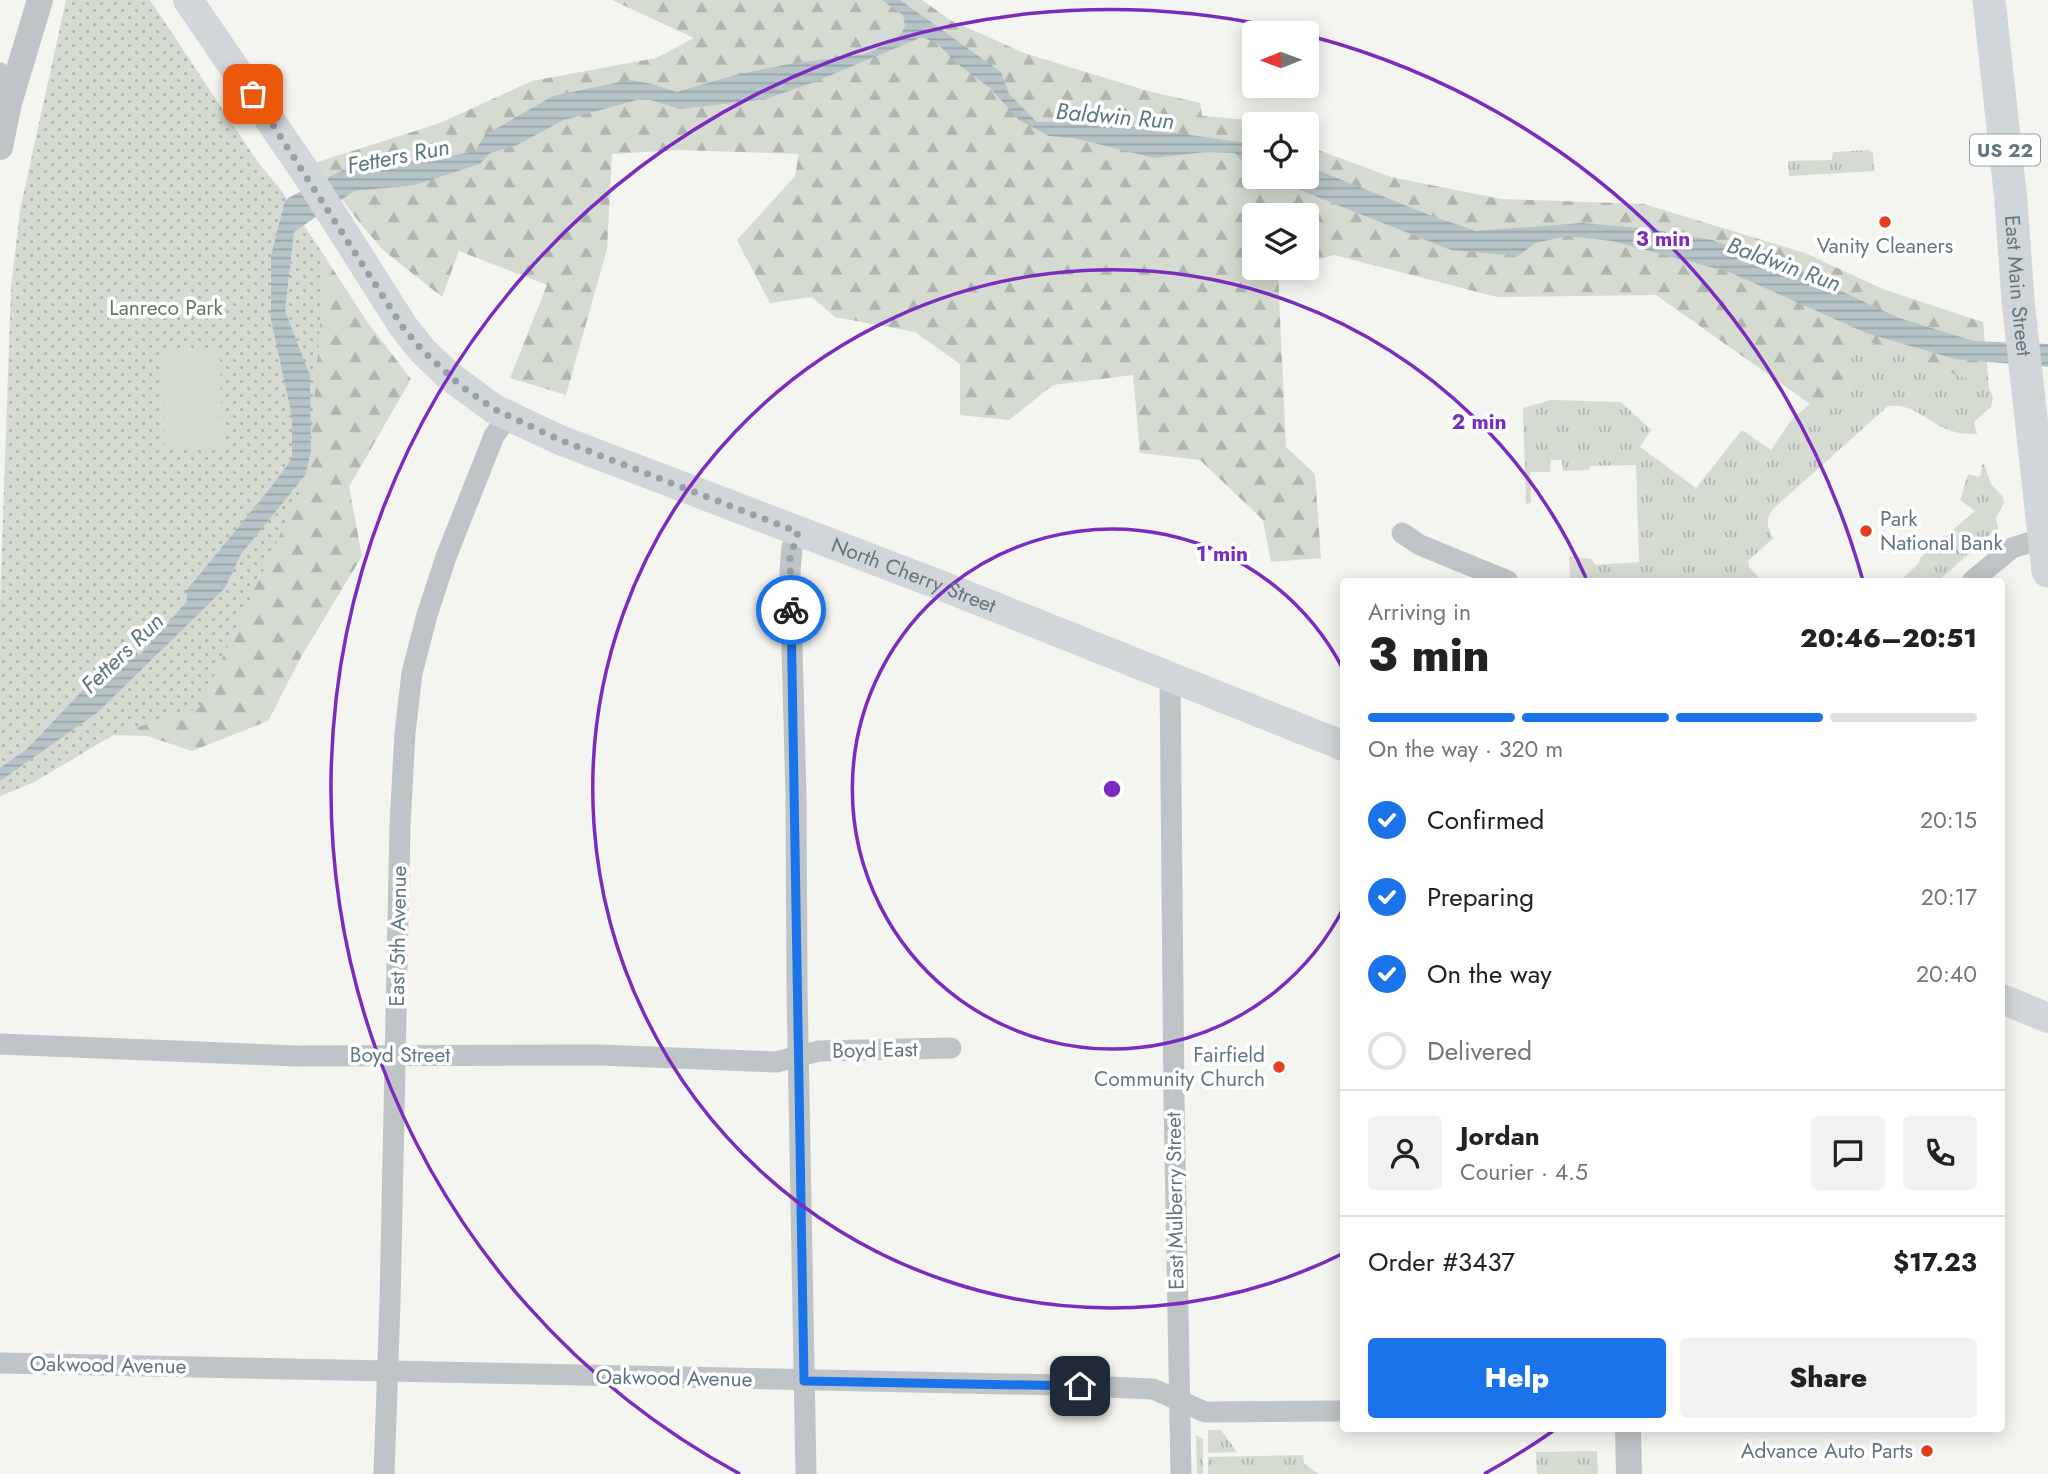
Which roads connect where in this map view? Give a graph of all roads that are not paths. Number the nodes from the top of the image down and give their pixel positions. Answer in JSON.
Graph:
{"nodes":[{"id":1,"x":40,"y":0,"type":"edge"},
{"id":2,"x":188,"y":0,"type":"edge"},
{"id":3,"x":1989,"y":0,"type":"edge"},
{"id":4,"x":0,"y":72,"type":"edge"},
{"id":5,"x":5,"y":103,"type":"edge"},
{"id":6,"x":0,"y":147,"type":"edge"},
{"id":7,"x":508,"y":416,"type":"junction"},
{"id":8,"x":798,"y":532,"type":"junction"},
{"id":9,"x":1402,"y":533,"type":"dead end"},
{"id":10,"x":2044,"y":538,"type":"junction"},
{"id":11,"x":2048,"y":571,"type":"edge"},
{"id":12,"x":1501,"y":578,"type":"edge"},
{"id":13,"x":1976,"y":578,"type":"edge"},
{"id":14,"x":1170,"y":676,"type":"junction"},
{"id":15,"x":1340,"y":744,"type":"edge"},
{"id":16,"x":2005,"y":1000,"type":"edge"},
{"id":17,"x":2048,"y":1017,"type":"edge"},
{"id":18,"x":0,"y":1044,"type":"edge"},
{"id":19,"x":951,"y":1048,"type":"dead end"},
{"id":20,"x":799,"y":1054,"type":"junction"},
{"id":21,"x":395,"y":1056,"type":"junction"},
{"id":22,"x":0,"y":1363,"type":"edge"},
{"id":23,"x":387,"y":1371,"type":"junction"},
{"id":24,"x":804,"y":1381,"type":"junction"},
{"id":25,"x":1180,"y":1401,"type":"junction"},
{"id":26,"x":1340,"y":1411,"type":"edge"},
{"id":27,"x":1628,"y":1432,"type":"edge"},
{"id":28,"x":384,"y":1474,"type":"edge"},
{"id":29,"x":806,"y":1474,"type":"edge"},
{"id":30,"x":1181,"y":1474,"type":"edge"},
{"id":31,"x":1629,"y":1474,"type":"edge"}],
"edges":[{"from":1,"to":5,"type":"street"},
{"from":2,"to":7,"type":"main road","name":"North Cherry Street"},
{"from":3,"to":10,"type":"main road","name":"East Main Street","number":"US 22"},
{"from":4,"to":5,"type":"street"},
{"from":5,"to":6,"type":"street"},
{"from":7,"to":8,"type":"main road","name":"North Cherry Street"},
{"from":7,"to":21,"type":"street","name":"East 5th Avenue"},
{"from":8,"to":14,"type":"main road","name":"North Cherry Street"},
{"from":8,"to":20,"type":"street"},
{"from":9,"to":12,"type":"street"},
{"from":10,"to":11,"type":"main road","name":"East Main Street","number":"US 22"},
{"from":10,"to":13,"type":"street"},
{"from":14,"to":15,"type":"main road","name":"North Cherry Street"},
{"from":14,"to":25,"type":"street","name":"East Mulberry Street"},
{"from":16,"to":17,"type":"main road"},
{"from":18,"to":21,"type":"street","name":"Boyd Street"},
{"from":19,"to":20,"type":"street","name":"Boyd East"},
{"from":20,"to":21,"type":"street","name":"Boyd Street"},
{"from":20,"to":24,"type":"street"},
{"from":21,"to":23,"type":"street","name":"East 5th Avenue"},
{"from":22,"to":23,"type":"street","name":"Oakwood Avenue"},
{"from":23,"to":24,"type":"street","name":"Oakwood Avenue"},
{"from":23,"to":28,"type":"street","name":"East 5th Avenue"},
{"from":24,"to":25,"type":"street","name":"Oakwood Avenue"},
{"from":24,"to":29,"type":"street"},
{"from":25,"to":26,"type":"street","name":"Oakwood Avenue"},
{"from":25,"to":30,"type":"street","name":"East Mulberry Street"},
{"from":27,"to":31,"type":"street"}]}
